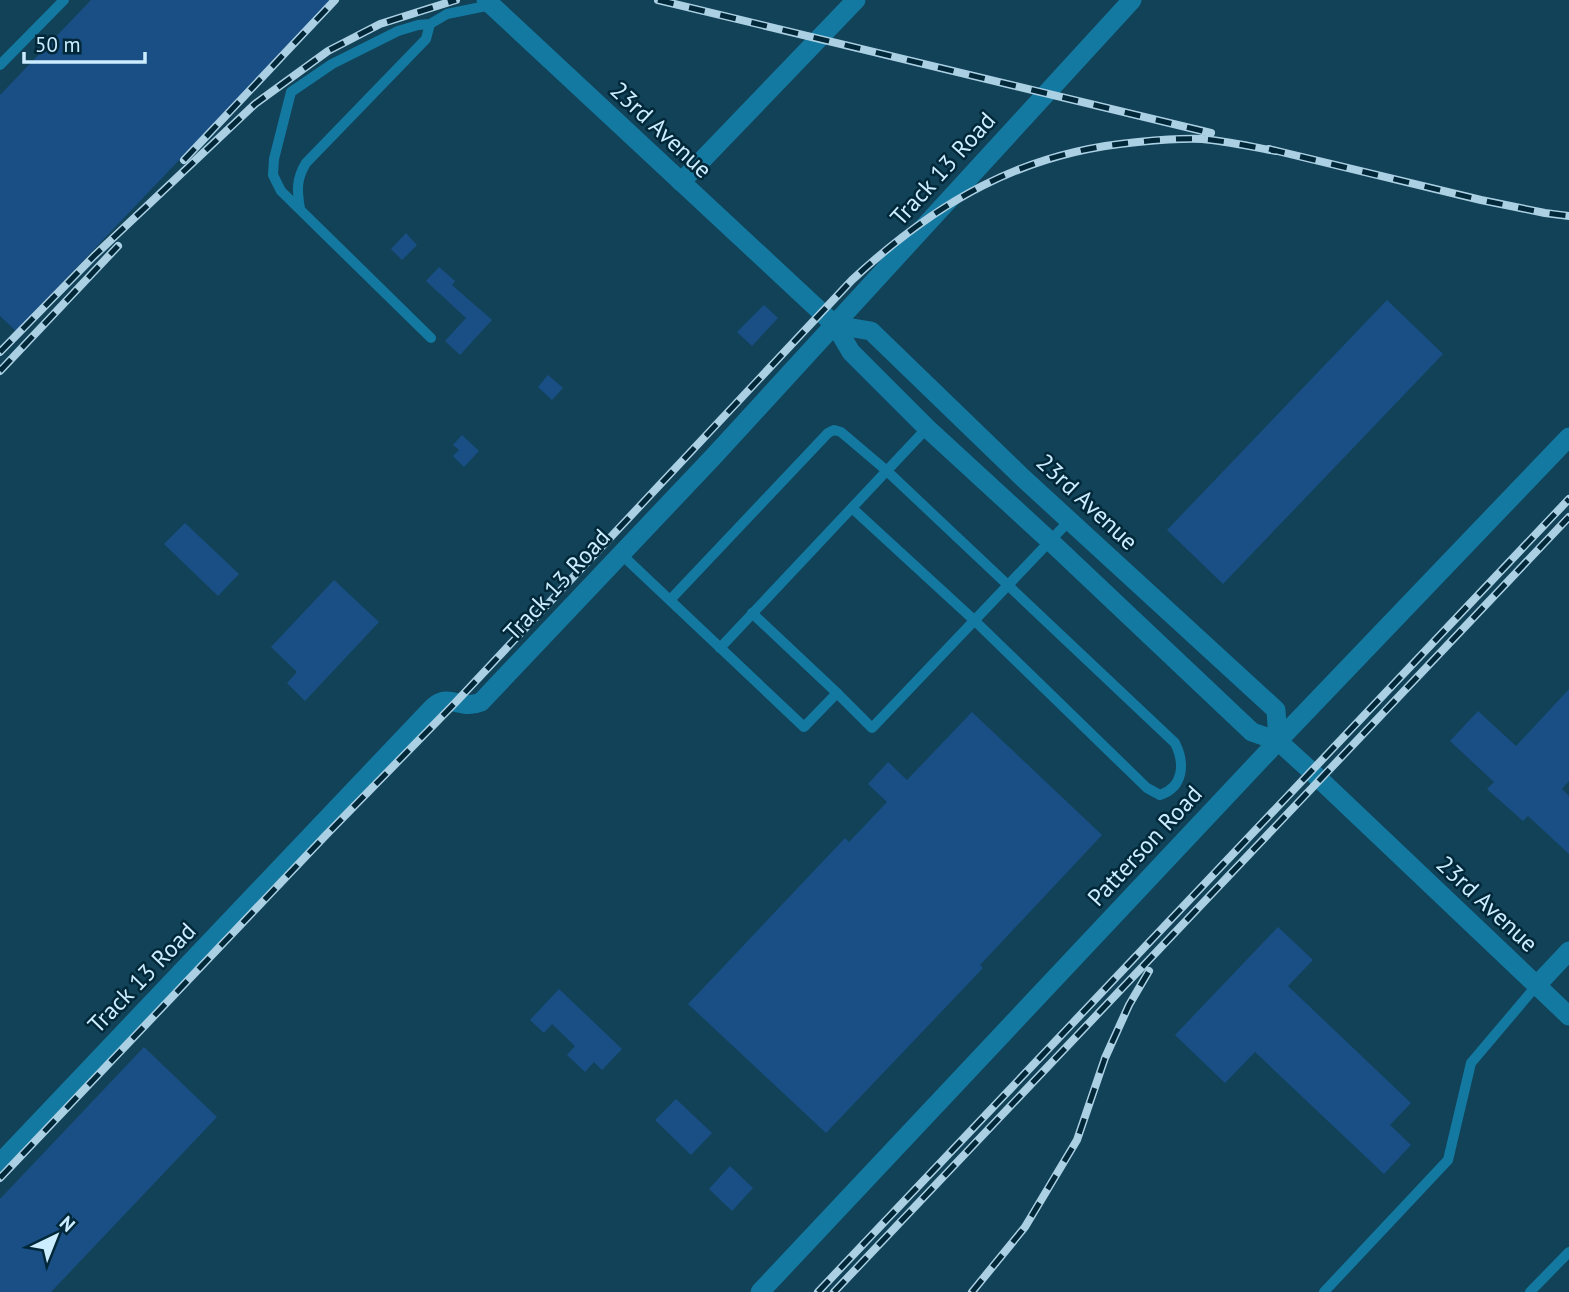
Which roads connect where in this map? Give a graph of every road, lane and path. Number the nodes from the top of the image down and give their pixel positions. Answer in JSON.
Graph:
{"nodes":[{"id":1,"x":64,"y":0,"type":"edge"},
{"id":2,"x":856,"y":0,"type":"edge"},
{"id":3,"x":1132,"y":0,"type":"edge"},
{"id":4,"x":489,"y":3,"type":"edge"},
{"id":5,"x":430,"y":24,"type":"junction"},
{"id":6,"x":0,"y":65,"type":"edge"},
{"id":7,"x":681,"y":183,"type":"junction"},
{"id":8,"x":300,"y":210,"type":"junction"},
{"id":9,"x":835,"y":325,"type":"junction"},
{"id":10,"x":431,"y":338,"type":"dead end"},
{"id":11,"x":927,"y":428,"type":"junction"},
{"id":12,"x":1569,"y":437,"type":"edge"},
{"id":13,"x":887,"y":471,"type":"junction"},
{"id":14,"x":852,"y":508,"type":"junction"},
{"id":15,"x":1070,"y":520,"type":"junction"},
{"id":16,"x":1050,"y":541,"type":"junction"},
{"id":17,"x":620,"y":553,"type":"junction"},
{"id":18,"x":1009,"y":584,"type":"junction"},
{"id":19,"x":670,"y":600,"type":"junction"},
{"id":20,"x":752,"y":613,"type":"junction"},
{"id":21,"x":975,"y":621,"type":"junction"},
{"id":22,"x":720,"y":648,"type":"junction"},
{"id":23,"x":837,"y":693,"type":"junction"},
{"id":24,"x":1278,"y":741,"type":"junction"},
{"id":25,"x":1569,"y":951,"type":"edge"},
{"id":26,"x":1537,"y":985,"type":"junction"},
{"id":27,"x":1569,"y":1016,"type":"edge"},
{"id":28,"x":0,"y":1163,"type":"edge"},
{"id":29,"x":1569,"y":1252,"type":"edge"},
{"id":30,"x":760,"y":1292,"type":"edge"},
{"id":31,"x":1324,"y":1292,"type":"edge"},
{"id":32,"x":1530,"y":1292,"type":"edge"}],
"edges":[{"from":1,"to":6,"type":"lane"},
{"from":2,"to":7,"type":"street"},
{"from":3,"to":9,"type":"street","name":"Track 13 Road"},
{"from":4,"to":5,"type":"lane"},
{"from":4,"to":7,"type":"street","name":"23rd Avenue"},
{"from":5,"to":8,"type":"lane"},
{"from":5,"to":8,"type":"lane"},
{"from":7,"to":9,"type":"street","name":"23rd Avenue"},
{"from":8,"to":10,"type":"lane"},
{"from":9,"to":11,"type":"street","name":"23rd Avenue"},
{"from":9,"to":15,"type":"street","name":"23rd Avenue"},
{"from":9,"to":17,"type":"street","name":"Track 13 Road"},
{"from":11,"to":13,"type":"lane"},
{"from":11,"to":16,"type":"street","name":"23rd Avenue"},
{"from":12,"to":24,"type":"street","name":"Patterson Road"},
{"from":13,"to":14,"type":"lane"},
{"from":13,"to":18,"type":"lane"},
{"from":13,"to":19,"type":"lane"},
{"from":14,"to":20,"type":"lane"},
{"from":14,"to":21,"type":"lane"},
{"from":15,"to":16,"type":"lane"},
{"from":15,"to":24,"type":"street","name":"23rd Avenue"},
{"from":16,"to":18,"type":"lane"},
{"from":16,"to":24,"type":"street","name":"23rd Avenue"},
{"from":17,"to":19,"type":"lane"},
{"from":17,"to":28,"type":"street","name":"Track 13 Road"},
{"from":18,"to":21,"type":"lane"},
{"from":18,"to":21,"type":"lane"},
{"from":19,"to":22,"type":"lane"},
{"from":20,"to":22,"type":"lane"},
{"from":20,"to":23,"type":"lane"},
{"from":21,"to":23,"type":"lane"},
{"from":22,"to":23,"type":"lane"},
{"from":24,"to":26,"type":"street","name":"23rd Avenue"},
{"from":24,"to":30,"type":"street","name":"Patterson Road"},
{"from":25,"to":26,"type":"street"},
{"from":26,"to":27,"type":"street","name":"23rd Avenue"},
{"from":26,"to":31,"type":"lane"},
{"from":29,"to":32,"type":"lane"}]}
